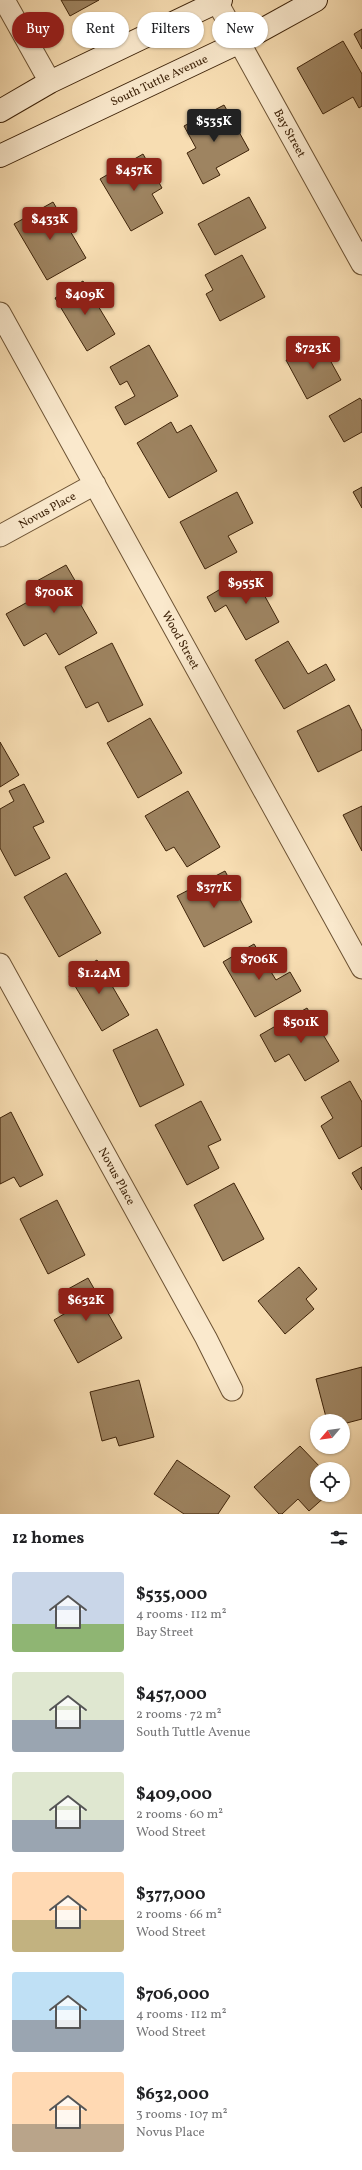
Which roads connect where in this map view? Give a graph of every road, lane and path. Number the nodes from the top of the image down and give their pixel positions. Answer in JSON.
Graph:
{"nodes":[{"id":1,"x":4,"y":0,"type":"edge"},
{"id":2,"x":316,"y":0,"type":"edge"},
{"id":3,"x":219,"y":1,"type":"edge"},
{"id":4,"x":225,"y":12,"type":"edge"},
{"id":5,"x":268,"y":27,"type":"edge"},
{"id":6,"x":227,"y":48,"type":"edge"},
{"id":7,"x":243,"y":48,"type":"edge"},
{"id":8,"x":50,"y":82,"type":"junction"},
{"id":9,"x":0,"y":111,"type":"edge"},
{"id":10,"x":0,"y":156,"type":"edge"},
{"id":11,"x":362,"y":264,"type":"edge"},
{"id":12,"x":0,"y":313,"type":"edge"},
{"id":13,"x":95,"y":484,"type":"junction"},
{"id":14,"x":0,"y":536,"type":"edge"},
{"id":15,"x":0,"y":964,"type":"edge"},
{"id":16,"x":362,"y":968,"type":"edge"},
{"id":17,"x":232,"y":1390,"type":"dead end"}],
"edges":[{"from":1,"to":8,"type":"street"},
{"from":2,"to":5,"type":"main road","name":"South Tuttle Avenue"},
{"from":3,"to":4,"type":"street","name":"Bay Street"},
{"from":3,"to":8,"type":"main road"},
{"from":6,"to":10,"type":"main road","name":"South Tuttle Avenue"},
{"from":7,"to":11,"type":"street","name":"Bay Street"},
{"from":8,"to":9,"type":"main road"},
{"from":12,"to":13,"type":"street","name":"Wood Street"},
{"from":13,"to":14,"type":"street","name":"Novus Place"},
{"from":13,"to":16,"type":"street","name":"Wood Street"},
{"from":15,"to":17,"type":"street","name":"Novus Place"}]}
